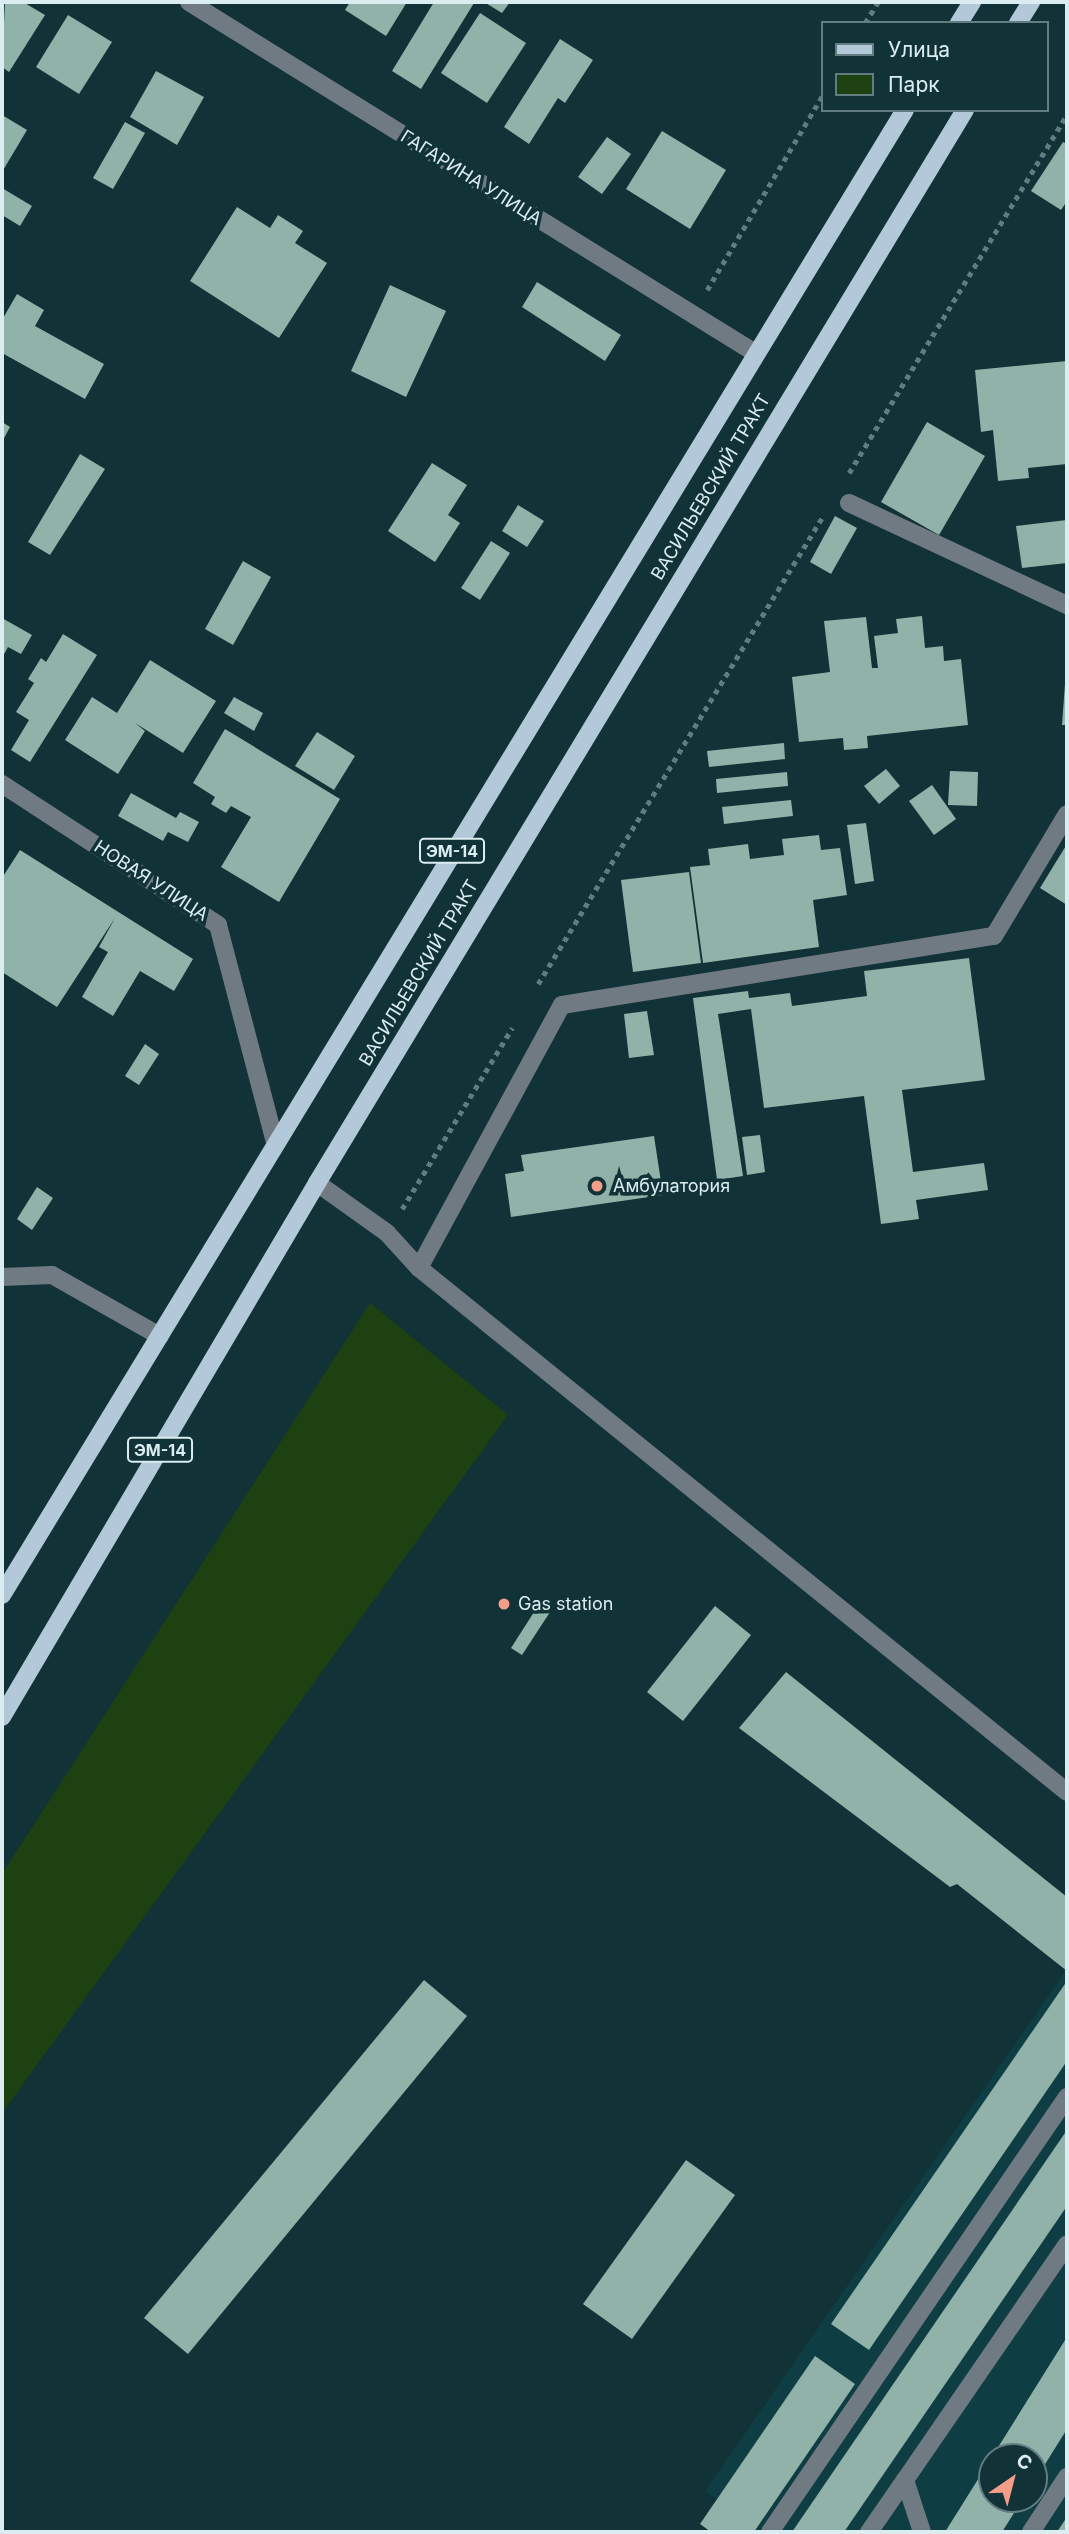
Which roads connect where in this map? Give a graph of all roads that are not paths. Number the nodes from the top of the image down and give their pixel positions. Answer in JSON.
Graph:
{"nodes":[{"id":1,"x":189,"y":2,"type":"edge"},
{"id":2,"x":972,"y":2,"type":"edge"},
{"id":3,"x":1031,"y":2,"type":"edge"},
{"id":4,"x":960,"y":21,"type":"edge"},
{"id":5,"x":1019,"y":21,"type":"edge"},
{"id":6,"x":904,"y":112,"type":"edge"},
{"id":7,"x":964,"y":112,"type":"edge"},
{"id":8,"x":754,"y":353,"type":"junction"},
{"id":9,"x":849,"y":503,"type":"dead end"},
{"id":10,"x":1067,"y":605,"type":"edge"},
{"id":11,"x":2,"y":784,"type":"edge"},
{"id":12,"x":1067,"y":814,"type":"edge"},
{"id":13,"x":275,"y":1142,"type":"junction"},
{"id":14,"x":317,"y":1183,"type":"junction"},
{"id":15,"x":419,"y":1268,"type":"junction"},
{"id":16,"x":2,"y":1277,"type":"edge"},
{"id":17,"x":160,"y":1336,"type":"junction"},
{"id":18,"x":2,"y":1595,"type":"edge"},
{"id":19,"x":2,"y":1717,"type":"edge"},
{"id":20,"x":1067,"y":1792,"type":"edge"},
{"id":21,"x":1067,"y":2097,"type":"edge"},
{"id":22,"x":1067,"y":2244,"type":"edge"},
{"id":23,"x":1067,"y":2477,"type":"edge"},
{"id":24,"x":905,"y":2480,"type":"junction"},
{"id":25,"x":770,"y":2532,"type":"edge"},
{"id":26,"x":869,"y":2532,"type":"edge"},
{"id":27,"x":922,"y":2532,"type":"edge"},
{"id":28,"x":1031,"y":2532,"type":"edge"}],
"edges":[{"from":1,"to":8,"type":"street","name":"ГАГАРИНА УЛИЦА"},
{"from":2,"to":4,"type":"main road"},
{"from":3,"to":5,"type":"main road"},
{"from":6,"to":8,"type":"main road","name":"ВАСИЛЬЕВСКИЙ ТРАКТ","number":"ЭМ-14"},
{"from":7,"to":14,"type":"main road","name":"ВАСИЛЬЕВСКИЙ ТРАКТ","number":"ЭМ-14"},
{"from":8,"to":13,"type":"main road","name":"ВАСИЛЬЕВСКИЙ ТРАКТ","number":"ЭМ-14"},
{"from":9,"to":10,"type":"street"},
{"from":11,"to":13,"type":"street","name":"НОВАЯ УЛИЦА"},
{"from":12,"to":15,"type":"street"},
{"from":13,"to":17,"type":"main road","name":"ВАСИЛЬЕВСКИЙ ТРАКТ","number":"ЭМ-14"},
{"from":14,"to":15,"type":"street"},
{"from":14,"to":19,"type":"main road","name":"ВАСИЛЬЕВСКИЙ ТРАКТ","number":"ЭМ-14"},
{"from":15,"to":20,"type":"street"},
{"from":16,"to":17,"type":"street"},
{"from":17,"to":18,"type":"main road","name":"ВАСИЛЬЕВСКИЙ ТРАКТ","number":"ЭМ-14"},
{"from":21,"to":25,"type":"street"},
{"from":22,"to":24,"type":"street"},
{"from":23,"to":28,"type":"street"},
{"from":24,"to":26,"type":"street"},
{"from":24,"to":27,"type":"street"}]}
